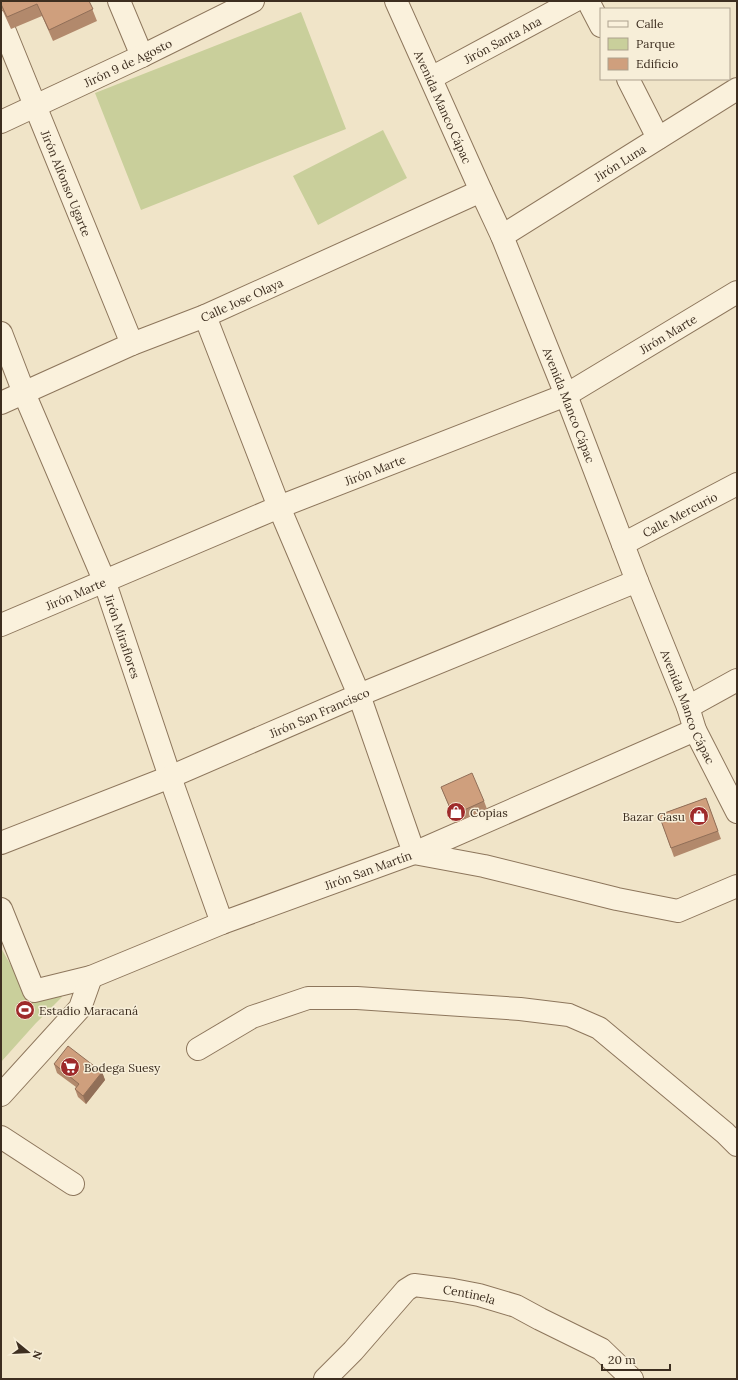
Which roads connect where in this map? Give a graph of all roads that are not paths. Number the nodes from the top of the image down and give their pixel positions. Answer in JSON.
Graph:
{"nodes":[{"id":1,"x":119,"y":1,"type":"edge"},
{"id":2,"x":253,"y":1,"type":"edge"},
{"id":3,"x":396,"y":1,"type":"edge"},
{"id":4,"x":574,"y":1,"type":"edge"},
{"id":5,"x":588,"y":1,"type":"edge"},
{"id":6,"x":1,"y":22,"type":"edge"},
{"id":7,"x":600,"y":24,"type":"edge"},
{"id":8,"x":142,"y":56,"type":"junction"},
{"id":9,"x":431,"y":78,"type":"junction"},
{"id":10,"x":629,"y":80,"type":"edge"},
{"id":11,"x":737,"y":89,"type":"edge"},
{"id":12,"x":36,"y":106,"type":"junction"},
{"id":13,"x":1,"y":122,"type":"edge"},
{"id":14,"x":658,"y":138,"type":"junction"},
{"id":15,"x":481,"y":191,"type":"junction"},
{"id":16,"x":502,"y":236,"type":"junction"},
{"id":17,"x":737,"y":292,"type":"edge"},
{"id":18,"x":205,"y":316,"type":"junction"},
{"id":19,"x":1,"y":333,"type":"edge"},
{"id":20,"x":132,"y":344,"type":"junction"},
{"id":21,"x":24,"y":393,"type":"junction"},
{"id":22,"x":566,"y":395,"type":"junction"},
{"id":23,"x":1,"y":403,"type":"edge"},
{"id":24,"x":737,"y":484,"type":"edge"},
{"id":25,"x":279,"y":507,"type":"junction"},
{"id":26,"x":623,"y":544,"type":"junction"},
{"id":27,"x":104,"y":580,"type":"junction"},
{"id":28,"x":637,"y":581,"type":"junction"},
{"id":29,"x":1,"y":624,"type":"edge"},
{"id":30,"x":737,"y":680,"type":"edge"},
{"id":31,"x":359,"y":695,"type":"junction"},
{"id":32,"x":688,"y":707,"type":"junction"},
{"id":33,"x":695,"y":730,"type":"junction"},
{"id":34,"x":170,"y":777,"type":"junction"},
{"id":35,"x":737,"y":812,"type":"edge"},
{"id":36,"x":1,"y":843,"type":"edge"},
{"id":37,"x":414,"y":853,"type":"junction"},
{"id":38,"x":737,"y":886,"type":"edge"},
{"id":39,"x":1,"y":909,"type":"edge"},
{"id":40,"x":222,"y":923,"type":"junction"},
{"id":41,"x":91,"y":977,"type":"junction"},
{"id":42,"x":198,"y":1049,"type":"dead end"},
{"id":43,"x":1,"y":1095,"type":"edge"},
{"id":44,"x":1,"y":1137,"type":"edge"},
{"id":45,"x":737,"y":1145,"type":"edge"},
{"id":46,"x":74,"y":1184,"type":"dead end"},
{"id":47,"x":325,"y":1379,"type":"edge"},
{"id":48,"x":632,"y":1379,"type":"edge"}],
"edges":[{"from":1,"to":8,"type":"street"},
{"from":2,"to":8,"type":"street","name":"Jirón 9 de Agosto"},
{"from":3,"to":9,"type":"street","name":"Avenida Manco Cápac"},
{"from":4,"to":9,"type":"street","name":"Jirón Santa Ana"},
{"from":5,"to":7,"type":"street"},
{"from":6,"to":12,"type":"street","name":"Jirón Alfonso Ugarte"},
{"from":8,"to":12,"type":"street","name":"Jirón 9 de Agosto"},
{"from":9,"to":15,"type":"street","name":"Avenida Manco Cápac"},
{"from":10,"to":14,"type":"street"},
{"from":11,"to":14,"type":"street","name":"Jirón Luna"},
{"from":12,"to":13,"type":"street","name":"Jirón 9 de Agosto"},
{"from":12,"to":20,"type":"street","name":"Jirón Alfonso Ugarte"},
{"from":14,"to":16,"type":"street","name":"Jirón Luna"},
{"from":15,"to":16,"type":"street","name":"Avenida Manco Cápac"},
{"from":15,"to":18,"type":"street","name":"Calle Jose Olaya"},
{"from":16,"to":22,"type":"street","name":"Avenida Manco Cápac"},
{"from":17,"to":22,"type":"street","name":"Jirón Marte"},
{"from":18,"to":20,"type":"street","name":"Calle Jose Olaya"},
{"from":18,"to":25,"type":"street"},
{"from":19,"to":21,"type":"street","name":"Jirón Miraflores"},
{"from":20,"to":21,"type":"street","name":"Calle Jose Olaya"},
{"from":21,"to":23,"type":"street","name":"Calle Jose Olaya"},
{"from":21,"to":27,"type":"street","name":"Jirón Miraflores"},
{"from":22,"to":25,"type":"street","name":"Jirón Marte"},
{"from":22,"to":26,"type":"street","name":"Avenida Manco Cápac"},
{"from":24,"to":26,"type":"street","name":"Calle Mercurio"},
{"from":25,"to":27,"type":"street","name":"Jirón Marte"},
{"from":25,"to":31,"type":"street"},
{"from":26,"to":28,"type":"street","name":"Avenida Manco Cápac"},
{"from":27,"to":29,"type":"street","name":"Jirón Marte"},
{"from":27,"to":34,"type":"street","name":"Jirón Miraflores"},
{"from":28,"to":31,"type":"street","name":"Jirón San Francisco"},
{"from":28,"to":32,"type":"street","name":"Avenida Manco Cápac"},
{"from":30,"to":32,"type":"street"},
{"from":31,"to":34,"type":"street","name":"Jirón San Francisco"},
{"from":31,"to":37,"type":"street"},
{"from":32,"to":33,"type":"street","name":"Avenida Manco Cápac"},
{"from":33,"to":35,"type":"street","name":"Avenida Manco Cápac"},
{"from":33,"to":37,"type":"street","name":"Jirón San Martín"},
{"from":34,"to":36,"type":"street","name":"Jirón San Francisco"},
{"from":34,"to":40,"type":"street","name":"Jirón Miraflores"},
{"from":37,"to":38,"type":"street"},
{"from":37,"to":40,"type":"street","name":"Jirón San Martín"},
{"from":39,"to":41,"type":"street","name":"Jirón San Martín"},
{"from":40,"to":41,"type":"street","name":"Jirón San Martín"},
{"from":41,"to":43,"type":"street"},
{"from":42,"to":45,"type":"street"},
{"from":44,"to":46,"type":"street"},
{"from":47,"to":48,"type":"street","name":"Centinela"}]}
